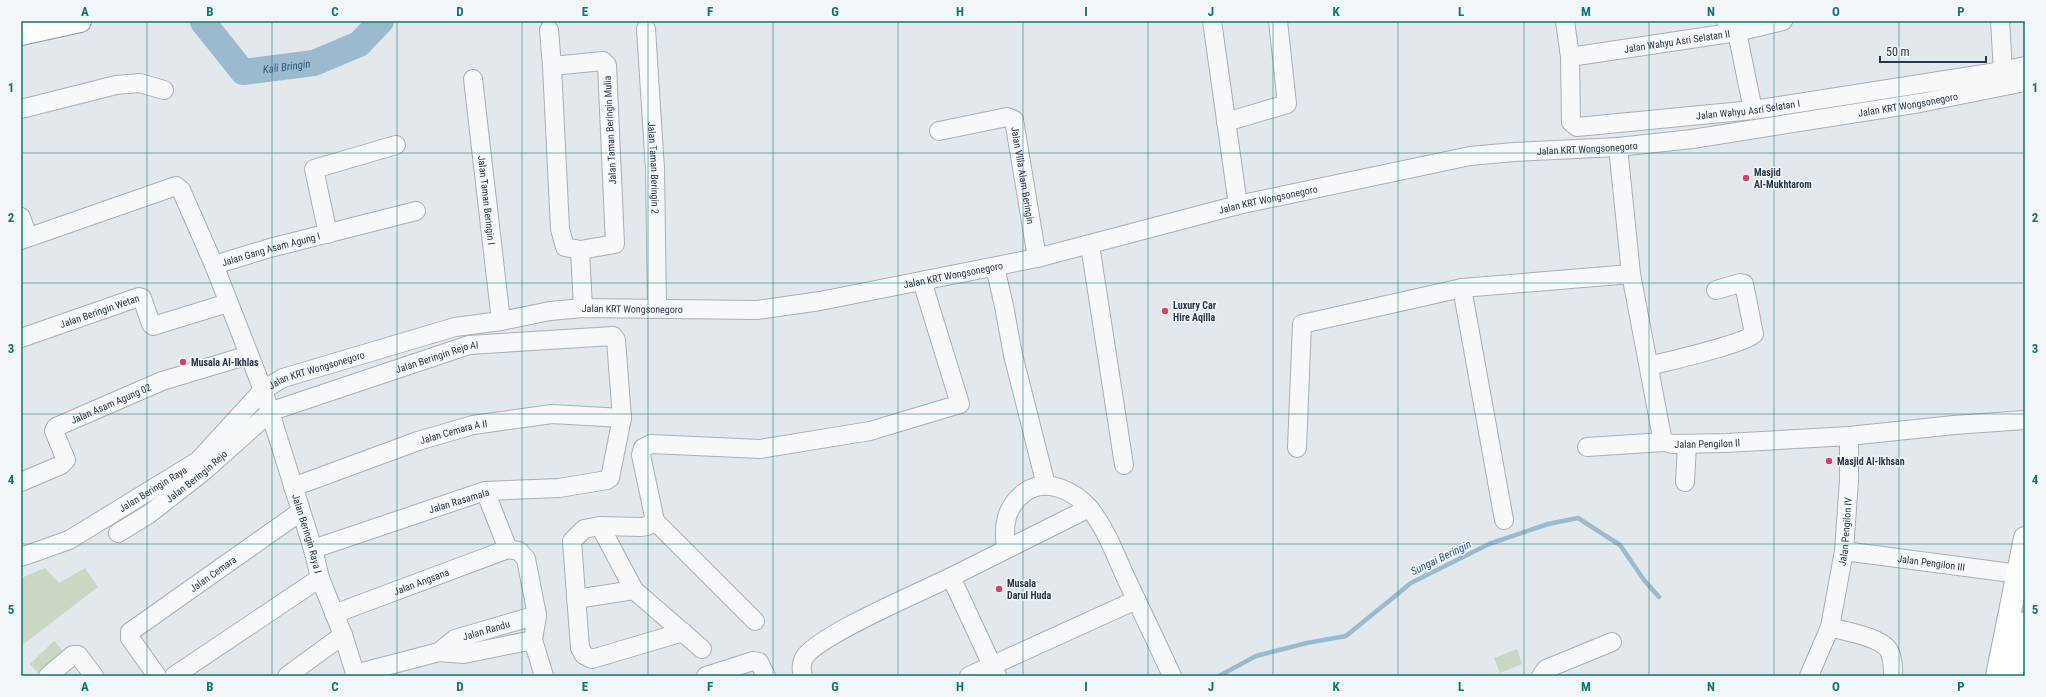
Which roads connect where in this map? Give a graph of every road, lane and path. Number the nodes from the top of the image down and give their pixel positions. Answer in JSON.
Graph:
{"nodes":[{"id":1,"x":80,"y":21,"type":"edge"},
{"id":2,"x":1212,"y":21,"type":"edge"},
{"id":3,"x":1278,"y":21,"type":"edge"},
{"id":4,"x":1565,"y":21,"type":"edge"},
{"id":5,"x":1783,"y":21,"type":"edge"},
{"id":6,"x":2000,"y":21,"type":"edge"},
{"id":7,"x":1731,"y":27,"type":"edge"},
{"id":8,"x":646,"y":29,"type":"dead end"},
{"id":9,"x":549,"y":30,"type":"dead end"},
{"id":10,"x":21,"y":34,"type":"edge"},
{"id":11,"x":1570,"y":56,"type":"junction"},
{"id":12,"x":552,"y":66,"type":"junction"},
{"id":13,"x":2025,"y":66,"type":"edge"},
{"id":14,"x":2003,"y":71,"type":"junction"},
{"id":15,"x":473,"y":79,"type":"dead end"},
{"id":16,"x":2025,"y":82,"type":"edge"},
{"id":17,"x":164,"y":90,"type":"dead end"},
{"id":18,"x":21,"y":109,"type":"edge"},
{"id":19,"x":1753,"y":110,"type":"junction"},
{"id":20,"x":1226,"y":122,"type":"junction"},
{"id":21,"x":939,"y":131,"type":"dead end"},
{"id":22,"x":396,"y":145,"type":"dead end"},
{"id":23,"x":1618,"y":147,"type":"junction"},
{"id":24,"x":1238,"y":205,"type":"junction"},
{"id":25,"x":416,"y":210,"type":"dead end"},
{"id":26,"x":21,"y":218,"type":"edge"},
{"id":27,"x":328,"y":234,"type":"junction"},
{"id":28,"x":25,"y":238,"type":"edge"},
{"id":29,"x":1090,"y":245,"type":"junction"},
{"id":30,"x":580,"y":250,"type":"junction"},
{"id":31,"x":1037,"y":258,"type":"junction"},
{"id":32,"x":214,"y":265,"type":"junction"},
{"id":33,"x":995,"y":267,"type":"junction"},
{"id":34,"x":1631,"y":274,"type":"junction"},
{"id":35,"x":922,"y":282,"type":"junction"},
{"id":36,"x":1462,"y":288,"type":"junction"},
{"id":37,"x":1716,"y":290,"type":"dead end"},
{"id":38,"x":228,"y":303,"type":"junction"},
{"id":39,"x":583,"y":308,"type":"junction"},
{"id":40,"x":657,"y":308,"type":"junction"},
{"id":41,"x":501,"y":321,"type":"junction"},
{"id":42,"x":21,"y":338,"type":"edge"},
{"id":43,"x":249,"y":355,"type":"junction"},
{"id":44,"x":1650,"y":366,"type":"junction"},
{"id":45,"x":263,"y":390,"type":"junction"},
{"id":46,"x":269,"y":413,"type":"junction"},
{"id":47,"x":622,"y":418,"type":"junction"},
{"id":48,"x":2025,"y":420,"type":"edge"},
{"id":49,"x":1849,"y":436,"type":"junction"},
{"id":50,"x":1665,"y":442,"type":"junction"},
{"id":51,"x":1687,"y":444,"type":"junction"},
{"id":52,"x":1587,"y":447,"type":"dead end"},
{"id":53,"x":1297,"y":448,"type":"dead end"},
{"id":54,"x":1124,"y":465,"type":"dead end"},
{"id":55,"x":21,"y":482,"type":"edge"},
{"id":56,"x":1685,"y":482,"type":"dead end"},
{"id":57,"x":1046,"y":485,"type":"junction"},
{"id":58,"x":293,"y":487,"type":"junction"},
{"id":59,"x":486,"y":491,"type":"junction"},
{"id":60,"x":1089,"y":508,"type":"junction"},
{"id":61,"x":300,"y":512,"type":"junction"},
{"id":62,"x":1504,"y":520,"type":"dead end"},
{"id":63,"x":655,"y":521,"type":"junction"},
{"id":64,"x":600,"y":526,"type":"junction"},
{"id":65,"x":118,"y":533,"type":"dead end"},
{"id":66,"x":2025,"y":538,"type":"edge"},
{"id":67,"x":313,"y":549,"type":"junction"},
{"id":68,"x":508,"y":549,"type":"junction"},
{"id":69,"x":1006,"y":549,"type":"junction"},
{"id":70,"x":1844,"y":551,"type":"junction"},
{"id":71,"x":21,"y":557,"type":"edge"},
{"id":72,"x":2022,"y":575,"type":"edge"},
{"id":73,"x":951,"y":576,"type":"junction"},
{"id":74,"x":320,"y":578,"type":"junction"},
{"id":75,"x":634,"y":590,"type":"junction"},
{"id":76,"x":576,"y":599,"type":"junction"},
{"id":77,"x":1136,"y":600,"type":"junction"},
{"id":78,"x":334,"y":614,"type":"junction"},
{"id":79,"x":537,"y":614,"type":"junction"},
{"id":80,"x":755,"y":621,"type":"dead end"},
{"id":81,"x":2025,"y":623,"type":"edge"},
{"id":82,"x":1830,"y":627,"type":"junction"},
{"id":83,"x":683,"y":632,"type":"junction"},
{"id":84,"x":343,"y":635,"type":"junction"},
{"id":85,"x":533,"y":640,"type":"junction"},
{"id":86,"x":1612,"y":642,"type":"dead end"},
{"id":87,"x":702,"y":649,"type":"dead end"},
{"id":88,"x":439,"y":652,"type":"junction"},
{"id":89,"x":762,"y":669,"type":"edge"},
{"id":90,"x":995,"y":671,"type":"edge"},
{"id":91,"x":356,"y":675,"type":"edge"},
{"id":92,"x":48,"y":676,"type":"edge"},
{"id":93,"x":94,"y":676,"type":"edge"},
{"id":94,"x":157,"y":676,"type":"edge"},
{"id":95,"x":174,"y":676,"type":"edge"},
{"id":96,"x":287,"y":676,"type":"edge"},
{"id":97,"x":544,"y":676,"type":"edge"},
{"id":98,"x":706,"y":676,"type":"edge"},
{"id":99,"x":803,"y":676,"type":"edge"},
{"id":100,"x":969,"y":676,"type":"edge"},
{"id":101,"x":1172,"y":676,"type":"edge"},
{"id":102,"x":1541,"y":676,"type":"edge"},
{"id":103,"x":1809,"y":676,"type":"edge"},
{"id":104,"x":1893,"y":676,"type":"edge"},
{"id":105,"x":1997,"y":676,"type":"edge"},
{"id":106,"x":2011,"y":676,"type":"edge"}],
"edges":[{"from":1,"to":10,"type":"main road"},
{"from":2,"to":20,"type":"street"},
{"from":3,"to":20,"type":"street"},
{"from":4,"to":11,"type":"street","name":"Jalan Wahyu Asri Selatan I"},
{"from":5,"to":7,"type":"street","name":"Jalan Wahyu Asri Selatan II"},
{"from":6,"to":14,"type":"street"},
{"from":7,"to":11,"type":"street","name":"Jalan Wahyu Asri Selatan II"},
{"from":7,"to":19,"type":"street"},
{"from":8,"to":40,"type":"street","name":"Jalan Taman Beringin 2"},
{"from":9,"to":12,"type":"street"},
{"from":11,"to":19,"type":"street","name":"Jalan Wahyu Asri Selatan I"},
{"from":12,"to":30,"type":"street"},
{"from":12,"to":30,"type":"street","name":"Jalan Taman Beringin Mulia"},
{"from":13,"to":14,"type":"street","name":"Jalan Wahyu Asri Selatan I"},
{"from":14,"to":19,"type":"street","name":"Jalan Wahyu Asri Selatan I"},
{"from":15,"to":41,"type":"street","name":"Jalan Taman Beringin I"},
{"from":16,"to":23,"type":"street","name":"Jalan KRT Wongsonegoro"},
{"from":17,"to":18,"type":"street"},
{"from":20,"to":24,"type":"street"},
{"from":21,"to":31,"type":"street","name":"Jalan Villa Alam Beringin"},
{"from":22,"to":27,"type":"street","name":"Jalan Gang Asam Agung I"},
{"from":23,"to":24,"type":"street","name":"Jalan KRT Wongsonegoro"},
{"from":23,"to":34,"type":"street","name":"Jalan Pengilon II"},
{"from":24,"to":29,"type":"street","name":"Jalan KRT Wongsonegoro"},
{"from":25,"to":27,"type":"street","name":"Jalan Gang Asam Agung I"},
{"from":26,"to":28,"type":"street"},
{"from":27,"to":32,"type":"street","name":"Jalan Gang Asam Agung I"},
{"from":28,"to":32,"type":"street","name":"Jalan KRT Wongsonegoro"},
{"from":29,"to":31,"type":"street","name":"Jalan KRT Wongsonegoro"},
{"from":29,"to":54,"type":"street"},
{"from":30,"to":39,"type":"street"},
{"from":31,"to":33,"type":"street","name":"Jalan KRT Wongsonegoro"},
{"from":32,"to":38,"type":"street","name":"Jalan KRT Wongsonegoro"},
{"from":33,"to":35,"type":"street","name":"Jalan KRT Wongsonegoro"},
{"from":33,"to":57,"type":"street"},
{"from":34,"to":36,"type":"street"},
{"from":34,"to":44,"type":"street","name":"Jalan Pengilon II"},
{"from":35,"to":40,"type":"street","name":"Jalan KRT Wongsonegoro"},
{"from":35,"to":63,"type":"street"},
{"from":36,"to":53,"type":"street"},
{"from":36,"to":62,"type":"street"},
{"from":37,"to":44,"type":"street"},
{"from":38,"to":42,"type":"street","name":"Jalan Beringin Wetan"},
{"from":38,"to":43,"type":"street","name":"Jalan KRT Wongsonegoro"},
{"from":39,"to":40,"type":"street","name":"Jalan KRT Wongsonegoro"},
{"from":39,"to":41,"type":"street","name":"Jalan KRT Wongsonegoro"},
{"from":41,"to":45,"type":"street","name":"Jalan KRT Wongsonegoro"},
{"from":43,"to":45,"type":"street","name":"Jalan KRT Wongsonegoro"},
{"from":43,"to":55,"type":"street","name":"Jalan Asam Agung 02"},
{"from":44,"to":50,"type":"street","name":"Jalan Pengilon II"},
{"from":45,"to":46,"type":"street","name":"Jalan Beringin Raya I"},
{"from":45,"to":71,"type":"street","name":"Jalan Beringin Raya"},
{"from":46,"to":47,"type":"street","name":"Jalan Beringin Rejo AI"},
{"from":46,"to":58,"type":"street","name":"Jalan Beringin Raya I"},
{"from":46,"to":65,"type":"street","name":"Jalan Beringin Rejo"},
{"from":47,"to":58,"type":"street","name":"Jalan Cemara A II"},
{"from":47,"to":59,"type":"street","name":"Jalan Rasamala"},
{"from":48,"to":49,"type":"street","name":"Jalan Pengilon II"},
{"from":49,"to":51,"type":"street","name":"Jalan Pengilon II"},
{"from":49,"to":70,"type":"street","name":"Jalan Pengilon IV"},
{"from":50,"to":51,"type":"street","name":"Jalan Pengilon II"},
{"from":50,"to":52,"type":"street"},
{"from":51,"to":56,"type":"street"},
{"from":57,"to":60,"type":"street"},
{"from":57,"to":69,"type":"street"},
{"from":58,"to":61,"type":"street","name":"Jalan Beringin Raya I"},
{"from":59,"to":67,"type":"street","name":"Jalan Rasamala"},
{"from":59,"to":68,"type":"street"},
{"from":60,"to":69,"type":"street"},
{"from":60,"to":77,"type":"street"},
{"from":61,"to":67,"type":"street","name":"Jalan Beringin Raya I"},
{"from":61,"to":94,"type":"street","name":"Jalan Cemara"},
{"from":63,"to":64,"type":"street"},
{"from":63,"to":80,"type":"street"},
{"from":64,"to":75,"type":"street"},
{"from":64,"to":76,"type":"street"},
{"from":66,"to":72,"type":"main road"},
{"from":67,"to":74,"type":"street","name":"Jalan Beringin Raya I"},
{"from":68,"to":78,"type":"street","name":"Jalan Angsana"},
{"from":68,"to":79,"type":"street"},
{"from":69,"to":73,"type":"street"},
{"from":70,"to":72,"type":"street","name":"Jalan Pengilon III"},
{"from":70,"to":82,"type":"street","name":"Jalan Pengilon IV"},
{"from":72,"to":105,"type":"main road"},
{"from":73,"to":90,"type":"street"},
{"from":73,"to":99,"type":"street"},
{"from":74,"to":78,"type":"street","name":"Jalan Beringin Raya I"},
{"from":74,"to":95,"type":"street"},
{"from":75,"to":76,"type":"street"},
{"from":75,"to":83,"type":"street"},
{"from":76,"to":83,"type":"street"},
{"from":77,"to":90,"type":"street"},
{"from":77,"to":101,"type":"street"},
{"from":78,"to":84,"type":"street","name":"Jalan Beringin Raya I"},
{"from":79,"to":85,"type":"street"},
{"from":79,"to":88,"type":"street","name":"Jalan Randu"},
{"from":81,"to":106,"type":"main road"},
{"from":82,"to":103,"type":"street","name":"Jalan Pengilon IV"},
{"from":82,"to":104,"type":"street"},
{"from":83,"to":87,"type":"street"},
{"from":84,"to":91,"type":"street","name":"Jalan Beringin Raya I"},
{"from":84,"to":96,"type":"street"},
{"from":85,"to":88,"type":"street","name":"Jalan Randu"},
{"from":85,"to":97,"type":"street"},
{"from":86,"to":102,"type":"street"},
{"from":88,"to":91,"type":"street","name":"Jalan Randu"},
{"from":89,"to":98,"type":"street"},
{"from":90,"to":100,"type":"street"},
{"from":92,"to":93,"type":"street"}]}
